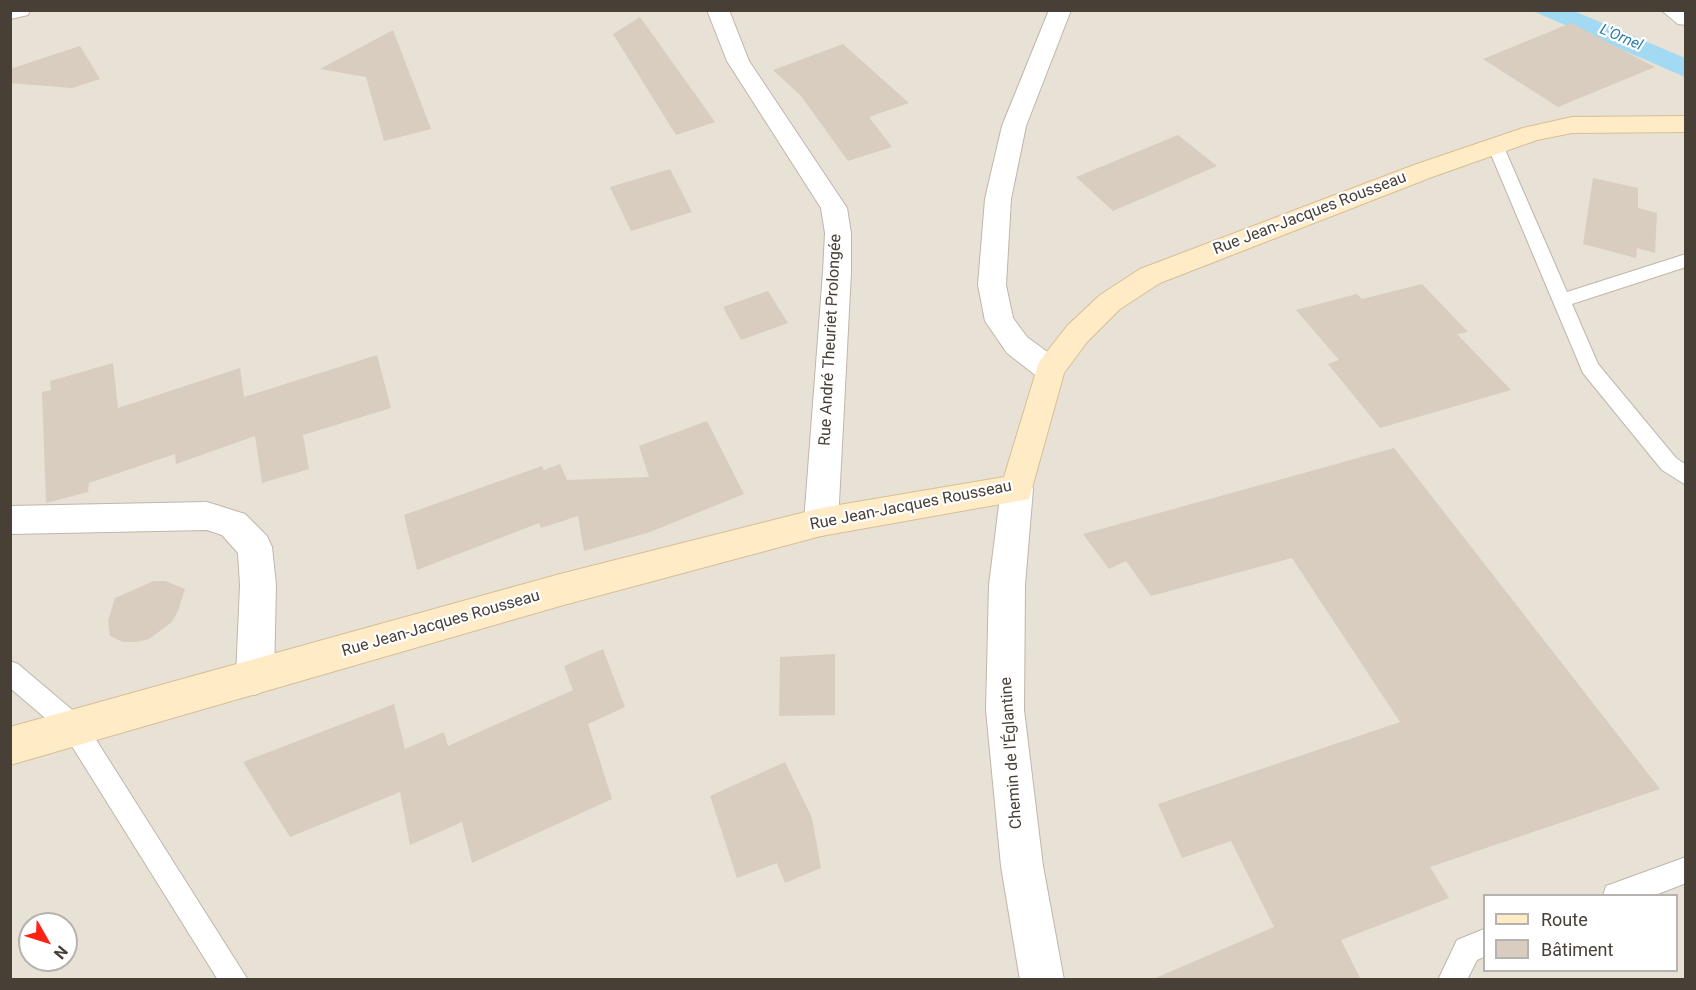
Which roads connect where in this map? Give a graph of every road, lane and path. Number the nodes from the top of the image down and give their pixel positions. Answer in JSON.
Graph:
{"nodes":[{"id":1,"x":20,"y":10,"type":"edge"},
{"id":2,"x":718,"y":10,"type":"edge"},
{"id":3,"x":1060,"y":10,"type":"edge"},
{"id":4,"x":1671,"y":10,"type":"edge"},
{"id":5,"x":10,"y":13,"type":"edge"},
{"id":6,"x":1686,"y":18,"type":"edge"},
{"id":7,"x":1686,"y":124,"type":"edge"},
{"id":8,"x":1495,"y":145,"type":"junction"},
{"id":9,"x":1686,"y":260,"type":"edge"},
{"id":10,"x":1560,"y":301,"type":"junction"},
{"id":11,"x":1050,"y":370,"type":"junction"},
{"id":12,"x":1686,"y":477,"type":"edge"},
{"id":13,"x":1017,"y":489,"type":"junction"},
{"id":14,"x":10,"y":520,"type":"edge"},
{"id":15,"x":821,"y":522,"type":"junction"},
{"id":16,"x":10,"y":672,"type":"edge"},
{"id":17,"x":255,"y":677,"type":"junction"},
{"id":18,"x":74,"y":727,"type":"junction"},
{"id":19,"x":10,"y":746,"type":"edge"},
{"id":20,"x":1686,"y":870,"type":"edge"},
{"id":21,"x":1621,"y":894,"type":"edge"},
{"id":22,"x":1483,"y":944,"type":"edge"},
{"id":23,"x":234,"y":980,"type":"edge"},
{"id":24,"x":1042,"y":980,"type":"edge"},
{"id":25,"x":1452,"y":980,"type":"edge"}],
"edges":[{"from":1,"to":5,"type":"street"},
{"from":2,"to":15,"type":"street","name":"Rue André Theuriet Prolongée"},
{"from":3,"to":11,"type":"street"},
{"from":4,"to":6,"type":"street"},
{"from":7,"to":8,"type":"street","name":"Rue Jean-Jacques Rousseau"},
{"from":8,"to":10,"type":"lane"},
{"from":8,"to":11,"type":"street","name":"Rue Jean-Jacques Rousseau"},
{"from":9,"to":10,"type":"lane"},
{"from":10,"to":12,"type":"lane"},
{"from":11,"to":13,"type":"street","name":"Rue Jean-Jacques Rousseau"},
{"from":13,"to":15,"type":"street","name":"Rue Jean-Jacques Rousseau"},
{"from":13,"to":24,"type":"street","name":"Chemin de l'Églantine"},
{"from":14,"to":17,"type":"street"},
{"from":15,"to":17,"type":"street","name":"Rue Jean-Jacques Rousseau"},
{"from":16,"to":18,"type":"lane"},
{"from":17,"to":18,"type":"street","name":"Rue Jean-Jacques Rousseau"},
{"from":18,"to":19,"type":"street","name":"Rue Jean-Jacques Rousseau"},
{"from":18,"to":23,"type":"lane"},
{"from":20,"to":21,"type":"lane"},
{"from":22,"to":25,"type":"lane"}]}
